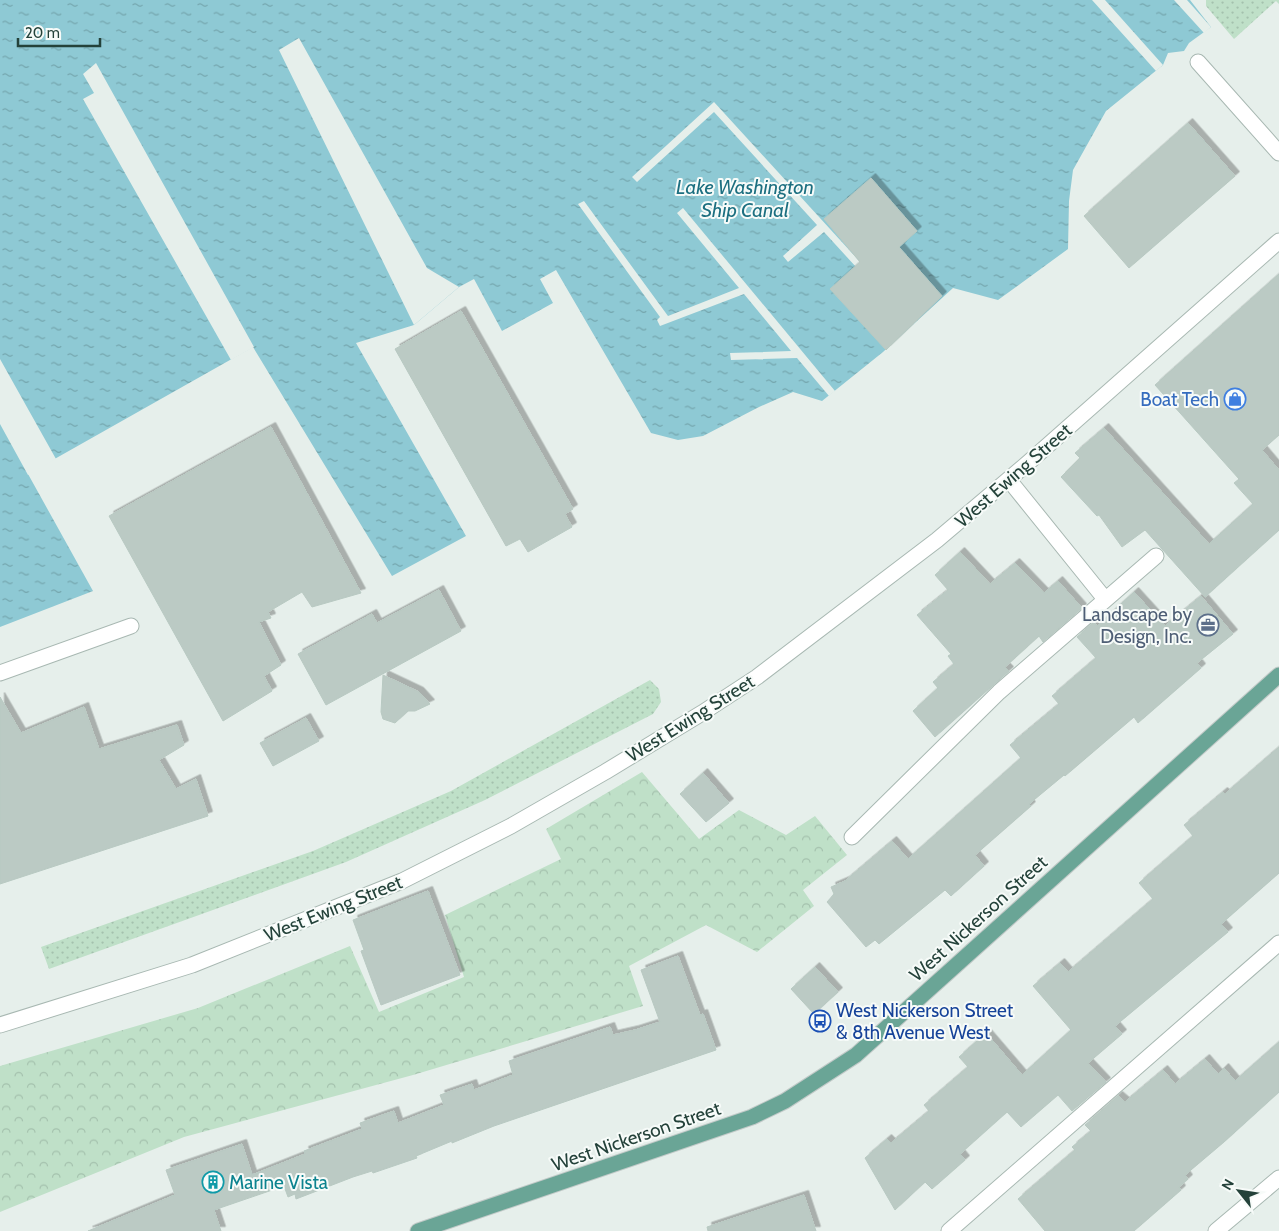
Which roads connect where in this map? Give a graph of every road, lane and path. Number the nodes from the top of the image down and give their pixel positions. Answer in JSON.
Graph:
{"nodes":[{"id":1,"x":1198,"y":62,"type":"dead end"},
{"id":2,"x":1279,"y":153,"type":"edge"},
{"id":3,"x":1279,"y":242,"type":"edge"},
{"id":4,"x":1009,"y":480,"type":"junction"},
{"id":5,"x":1156,"y":556,"type":"dead end"},
{"id":6,"x":1105,"y":599,"type":"junction"},
{"id":7,"x":131,"y":626,"type":"dead end"},
{"id":8,"x":0,"y":673,"type":"edge"},
{"id":9,"x":1279,"y":675,"type":"edge"},
{"id":10,"x":852,"y":837,"type":"dead end"},
{"id":11,"x":1279,"y":943,"type":"edge"},
{"id":12,"x":0,"y":1025,"type":"edge"},
{"id":13,"x":1279,"y":1178,"type":"edge"},
{"id":14,"x":418,"y":1231,"type":"edge"},
{"id":15,"x":949,"y":1231,"type":"edge"},
{"id":16,"x":1216,"y":1231,"type":"edge"}],
"edges":[{"from":1,"to":2,"type":"street"},
{"from":3,"to":4,"type":"street","name":"West Ewing Street"},
{"from":4,"to":6,"type":"street"},
{"from":4,"to":12,"type":"street","name":"West Ewing Street"},
{"from":5,"to":6,"type":"street"},
{"from":6,"to":10,"type":"street"},
{"from":7,"to":8,"type":"street"},
{"from":9,"to":14,"type":"main road","name":"West Nickerson Street"},
{"from":11,"to":15,"type":"street"},
{"from":13,"to":16,"type":"street"}]}
